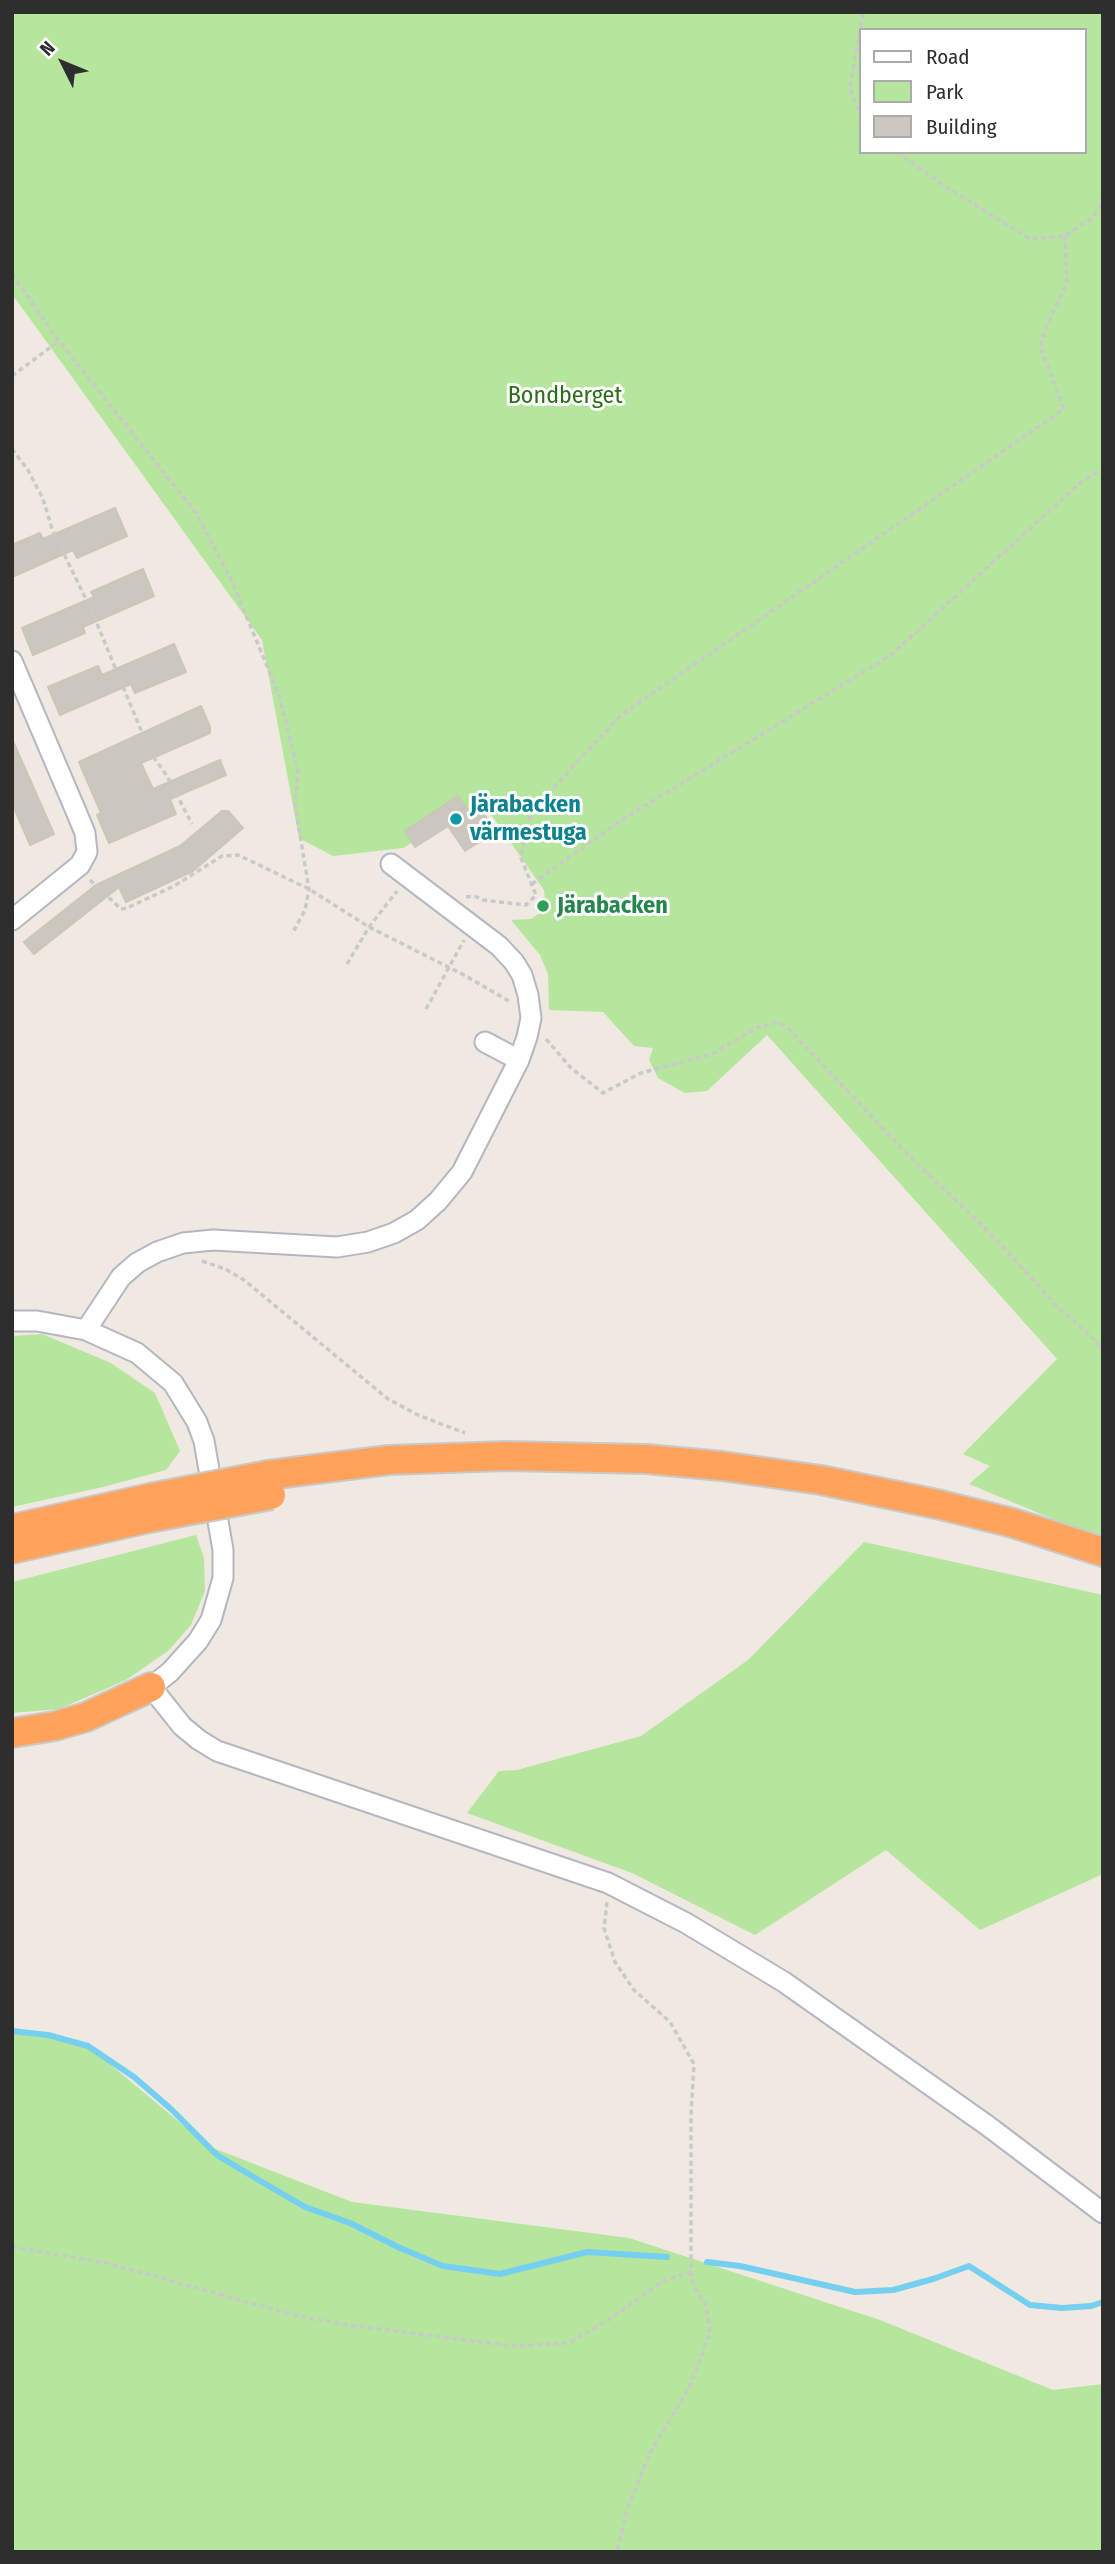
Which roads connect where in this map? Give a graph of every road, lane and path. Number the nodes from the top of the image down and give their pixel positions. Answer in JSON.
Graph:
{"nodes":[{"id":1,"x":860,"y":30,"type":"edge"},
{"id":2,"x":860,"y":115,"type":"edge"},
{"id":3,"x":900,"y":154,"type":"edge"},
{"id":4,"x":1103,"y":193,"type":"edge"},
{"id":5,"x":1065,"y":236,"type":"junction"},
{"id":6,"x":12,"y":274,"type":"edge"},
{"id":7,"x":60,"y":341,"type":"junction"},
{"id":8,"x":12,"y":376,"type":"edge"},
{"id":9,"x":12,"y":449,"type":"edge"},
{"id":10,"x":1103,"y":468,"type":"edge"},
{"id":11,"x":12,"y":662,"type":"edge"},
{"id":12,"x":192,"y":824,"type":"dead end"},
{"id":13,"x":391,"y":864,"type":"dead end"},
{"id":14,"x":86,"y":875,"type":"dead end"},
{"id":15,"x":532,"y":884,"type":"junction"},
{"id":16,"x":309,"y":889,"type":"junction"},
{"id":17,"x":455,"y":892,"type":"dead end"},
{"id":18,"x":387,"y":904,"type":"dead end"},
{"id":19,"x":12,"y":920,"type":"edge"},
{"id":20,"x":471,"y":925,"type":"junction"},
{"id":21,"x":369,"y":927,"type":"junction"},
{"id":22,"x":292,"y":934,"type":"dead end"},
{"id":23,"x":347,"y":964,"type":"dead end"},
{"id":24,"x":449,"y":968,"type":"junction"},
{"id":25,"x":426,"y":1009,"type":"dead end"},
{"id":26,"x":531,"y":1018,"type":"junction"},
{"id":27,"x":485,"y":1042,"type":"dead end"},
{"id":28,"x":519,"y":1060,"type":"junction"},
{"id":29,"x":199,"y":1261,"type":"dead end"},
{"id":30,"x":12,"y":1321,"type":"edge"},
{"id":31,"x":86,"y":1330,"type":"junction"},
{"id":32,"x":1103,"y":1352,"type":"edge"},
{"id":33,"x":468,"y":1434,"type":"dead end"},
{"id":34,"x":270,"y":1485,"type":"junction"},
{"id":35,"x":149,"y":1508,"type":"junction"},
{"id":36,"x":12,"y":1529,"type":"edge"},
{"id":37,"x":12,"y":1549,"type":"edge"},
{"id":38,"x":1103,"y":1552,"type":"edge"},
{"id":39,"x":1103,"y":1572,"type":"edge"},
{"id":40,"x":151,"y":1687,"type":"junction"},
{"id":41,"x":12,"y":1733,"type":"edge"},
{"id":42,"x":608,"y":1883,"type":"junction"},
{"id":43,"x":1103,"y":2213,"type":"edge"},
{"id":44,"x":12,"y":2247,"type":"edge"},
{"id":45,"x":691,"y":2272,"type":"junction"},
{"id":46,"x":617,"y":2552,"type":"edge"}],
"edges":[{"from":1,"to":2,"type":"path"},
{"from":3,"to":5,"type":"path"},
{"from":4,"to":5,"type":"path"},
{"from":5,"to":15,"type":"path"},
{"from":6,"to":7,"type":"path"},
{"from":7,"to":8,"type":"path"},
{"from":7,"to":16,"type":"path"},
{"from":9,"to":12,"type":"path"},
{"from":10,"to":15,"type":"path"},
{"from":11,"to":19,"type":"street"},
{"from":13,"to":20,"type":"street"},
{"from":14,"to":16,"type":"path"},
{"from":15,"to":17,"type":"path"},
{"from":16,"to":21,"type":"path"},
{"from":16,"to":22,"type":"path"},
{"from":18,"to":21,"type":"path"},
{"from":20,"to":24,"type":"path"},
{"from":20,"to":26,"type":"street"},
{"from":21,"to":23,"type":"path"},
{"from":21,"to":24,"type":"path"},
{"from":24,"to":25,"type":"path"},
{"from":24,"to":26,"type":"path"},
{"from":26,"to":28,"type":"street"},
{"from":26,"to":32,"type":"path"},
{"from":27,"to":28,"type":"street"},
{"from":28,"to":31,"type":"street"},
{"from":29,"to":33,"type":"path"},
{"from":30,"to":31,"type":"street"},
{"from":31,"to":40,"type":"street"},
{"from":34,"to":35,"type":"highway","bridge":true},
{"from":34,"to":38,"type":"highway"},
{"from":34,"to":39,"type":"highway"},
{"from":35,"to":36,"type":"highway"},
{"from":35,"to":37,"type":"highway"},
{"from":40,"to":41,"type":"highway"},
{"from":40,"to":42,"type":"street"},
{"from":42,"to":43,"type":"street"},
{"from":42,"to":45,"type":"path"},
{"from":44,"to":45,"type":"path"},
{"from":45,"to":46,"type":"path"}]}
